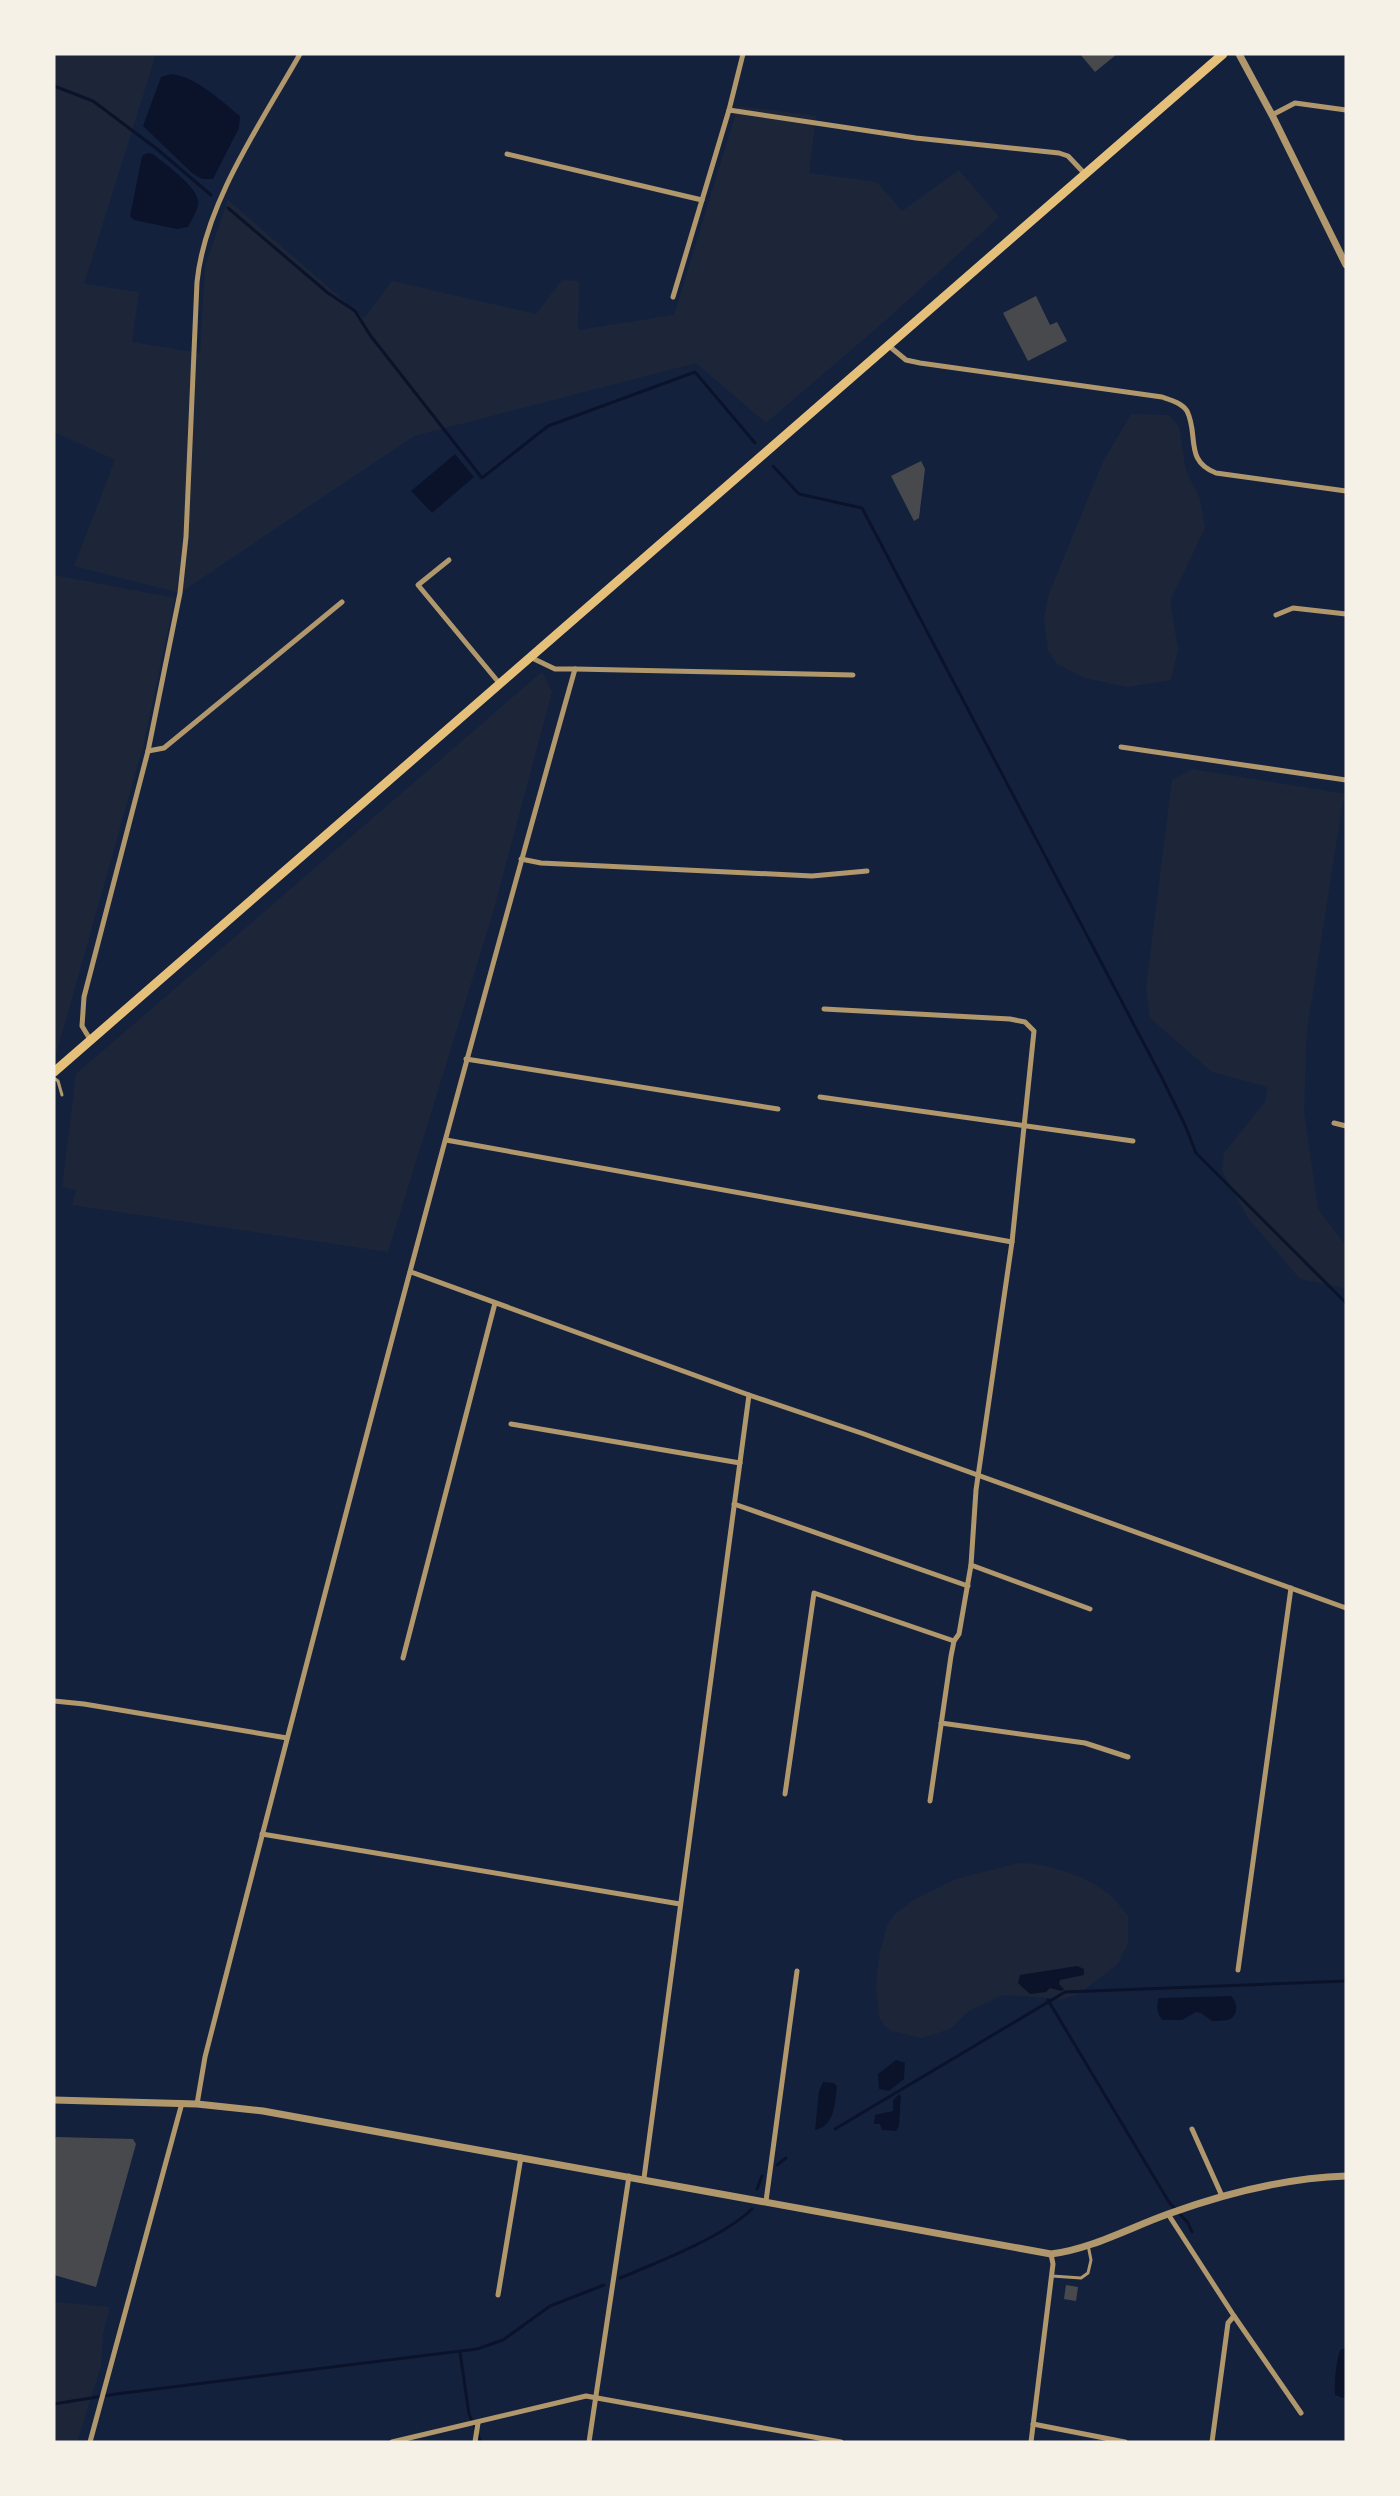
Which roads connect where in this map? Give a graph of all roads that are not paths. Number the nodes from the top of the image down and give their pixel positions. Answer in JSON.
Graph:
{"nodes":[{"id":1,"x":300,"y":54,"type":"edge"},
{"id":2,"x":742,"y":54,"type":"edge"},
{"id":3,"x":1223,"y":54,"type":"edge"},
{"id":4,"x":1239,"y":54,"type":"edge"},
{"id":5,"x":729,"y":110,"type":"junction"},
{"id":6,"x":1346,"y":110,"type":"edge"},
{"id":7,"x":1272,"y":115,"type":"junction"},
{"id":8,"x":507,"y":154,"type":"dead end"},
{"id":9,"x":1086,"y":174,"type":"junction"},
{"id":10,"x":702,"y":200,"type":"junction"},
{"id":11,"x":1346,"y":266,"type":"edge"},
{"id":12,"x":673,"y":297,"type":"dead end"},
{"id":13,"x":889,"y":346,"type":"junction"},
{"id":14,"x":1346,"y":491,"type":"edge"},
{"id":15,"x":449,"y":560,"type":"dead end"},
{"id":16,"x":342,"y":602,"type":"dead end"},
{"id":17,"x":1346,"y":614,"type":"edge"},
{"id":18,"x":1276,"y":615,"type":"dead end"},
{"id":19,"x":531,"y":658,"type":"junction"},
{"id":20,"x":575,"y":669,"type":"junction"},
{"id":21,"x":853,"y":675,"type":"dead end"},
{"id":22,"x":500,"y":684,"type":"junction"},
{"id":23,"x":1121,"y":747,"type":"dead end"},
{"id":24,"x":148,"y":750,"type":"junction"},
{"id":25,"x":1346,"y":780,"type":"edge"},
{"id":26,"x":521,"y":859,"type":"junction"},
{"id":27,"x":867,"y":871,"type":"dead end"},
{"id":28,"x":824,"y":1009,"type":"dead end"},
{"id":29,"x":91,"y":1041,"type":"junction"},
{"id":30,"x":466,"y":1059,"type":"junction"},
{"id":31,"x":54,"y":1072,"type":"edge"},
{"id":32,"x":54,"y":1077,"type":"edge"},
{"id":33,"x":62,"y":1095,"type":"dead end"},
{"id":34,"x":820,"y":1098,"type":"dead end"},
{"id":35,"x":778,"y":1109,"type":"dead end"},
{"id":36,"x":1334,"y":1123,"type":"dead end"},
{"id":37,"x":1022,"y":1126,"type":"junction"},
{"id":38,"x":1346,"y":1126,"type":"edge"},
{"id":39,"x":446,"y":1140,"type":"junction"},
{"id":40,"x":1133,"y":1141,"type":"dead end"},
{"id":41,"x":1012,"y":1242,"type":"junction"},
{"id":42,"x":411,"y":1272,"type":"junction"},
{"id":43,"x":495,"y":1303,"type":"junction"},
{"id":44,"x":749,"y":1395,"type":"junction"},
{"id":45,"x":511,"y":1424,"type":"dead end"},
{"id":46,"x":740,"y":1463,"type":"junction"},
{"id":47,"x":979,"y":1476,"type":"junction"},
{"id":48,"x":734,"y":1504,"type":"junction"},
{"id":49,"x":971,"y":1565,"type":"junction"},
{"id":50,"x":968,"y":1586,"type":"junction"},
{"id":51,"x":1291,"y":1588,"type":"junction"},
{"id":52,"x":1346,"y":1608,"type":"edge"},
{"id":53,"x":1090,"y":1609,"type":"dead end"},
{"id":54,"x":954,"y":1641,"type":"junction"},
{"id":55,"x":403,"y":1658,"type":"dead end"},
{"id":56,"x":54,"y":1701,"type":"edge"},
{"id":57,"x":941,"y":1723,"type":"junction"},
{"id":58,"x":287,"y":1738,"type":"junction"},
{"id":59,"x":1128,"y":1757,"type":"dead end"},
{"id":60,"x":785,"y":1794,"type":"dead end"},
{"id":61,"x":930,"y":1801,"type":"dead end"},
{"id":62,"x":262,"y":1834,"type":"junction"},
{"id":63,"x":680,"y":1904,"type":"junction"},
{"id":64,"x":1238,"y":1970,"type":"dead end"},
{"id":65,"x":797,"y":1971,"type":"dead end"},
{"id":66,"x":54,"y":2100,"type":"edge"},
{"id":67,"x":182,"y":2103,"type":"junction"},
{"id":68,"x":197,"y":2104,"type":"junction"},
{"id":69,"x":1192,"y":2129,"type":"dead end"},
{"id":70,"x":520,"y":2157,"type":"junction"},
{"id":71,"x":629,"y":2176,"type":"junction"},
{"id":72,"x":1346,"y":2176,"type":"edge"},
{"id":73,"x":644,"y":2178,"type":"junction"},
{"id":74,"x":1222,"y":2196,"type":"junction"},
{"id":75,"x":766,"y":2201,"type":"junction"},
{"id":76,"x":1168,"y":2214,"type":"junction"},
{"id":77,"x":1088,"y":2245,"type":"junction"},
{"id":78,"x":1051,"y":2253,"type":"junction"},
{"id":79,"x":1052,"y":2276,"type":"junction"},
{"id":80,"x":498,"y":2295,"type":"dead end"},
{"id":81,"x":1234,"y":2316,"type":"junction"},
{"id":82,"x":596,"y":2396,"type":"junction"},
{"id":83,"x":1301,"y":2413,"type":"dead end"},
{"id":84,"x":478,"y":2423,"type":"junction"},
{"id":85,"x":1033,"y":2424,"type":"junction"},
{"id":86,"x":413,"y":2440,"type":"edge"},
{"id":87,"x":815,"y":2440,"type":"edge"},
{"id":88,"x":90,"y":2442,"type":"edge"},
{"id":89,"x":392,"y":2442,"type":"edge"},
{"id":90,"x":476,"y":2442,"type":"edge"},
{"id":91,"x":589,"y":2442,"type":"edge"},
{"id":92,"x":841,"y":2442,"type":"edge"},
{"id":93,"x":1031,"y":2442,"type":"edge"},
{"id":94,"x":1125,"y":2442,"type":"edge"},
{"id":95,"x":1212,"y":2442,"type":"edge"}],
"edges":[{"from":1,"to":24,"type":"street"},
{"from":2,"to":5,"type":"street"},
{"from":3,"to":9,"type":"highway"},
{"from":4,"to":7,"type":"street"},
{"from":5,"to":9,"type":"street"},
{"from":5,"to":10,"type":"street"},
{"from":6,"to":7,"type":"street"},
{"from":7,"to":11,"type":"street"},
{"from":8,"to":10,"type":"street"},
{"from":9,"to":13,"type":"highway"},
{"from":10,"to":12,"type":"street"},
{"from":13,"to":14,"type":"street"},
{"from":13,"to":19,"type":"highway"},
{"from":15,"to":22,"type":"street"},
{"from":16,"to":24,"type":"street"},
{"from":17,"to":18,"type":"street"},
{"from":19,"to":20,"type":"street"},
{"from":19,"to":22,"type":"highway"},
{"from":20,"to":21,"type":"street"},
{"from":20,"to":26,"type":"street"},
{"from":22,"to":29,"type":"highway"},
{"from":23,"to":25,"type":"street"},
{"from":24,"to":29,"type":"street"},
{"from":26,"to":27,"type":"street"},
{"from":26,"to":30,"type":"street"},
{"from":28,"to":37,"type":"street"},
{"from":29,"to":31,"type":"highway"},
{"from":30,"to":35,"type":"street"},
{"from":30,"to":39,"type":"street"},
{"from":32,"to":33,"type":"lane"},
{"from":34,"to":37,"type":"street"},
{"from":36,"to":38,"type":"street"},
{"from":37,"to":40,"type":"street"},
{"from":37,"to":41,"type":"street"},
{"from":39,"to":41,"type":"street"},
{"from":39,"to":42,"type":"street"},
{"from":41,"to":47,"type":"street"},
{"from":42,"to":43,"type":"street"},
{"from":42,"to":58,"type":"street"},
{"from":43,"to":44,"type":"street"},
{"from":43,"to":55,"type":"street"},
{"from":44,"to":46,"type":"street"},
{"from":44,"to":47,"type":"street"},
{"from":45,"to":46,"type":"street"},
{"from":46,"to":48,"type":"street"},
{"from":47,"to":49,"type":"street"},
{"from":47,"to":51,"type":"street"},
{"from":48,"to":50,"type":"street"},
{"from":48,"to":63,"type":"street"},
{"from":49,"to":50,"type":"street"},
{"from":49,"to":53,"type":"street"},
{"from":50,"to":54,"type":"street"},
{"from":51,"to":52,"type":"street"},
{"from":51,"to":64,"type":"street"},
{"from":54,"to":57,"type":"street"},
{"from":54,"to":60,"type":"street"},
{"from":56,"to":58,"type":"street"},
{"from":57,"to":59,"type":"street"},
{"from":57,"to":61,"type":"street"},
{"from":58,"to":62,"type":"street"},
{"from":62,"to":63,"type":"street"},
{"from":62,"to":68,"type":"street"},
{"from":63,"to":73,"type":"street"},
{"from":65,"to":75,"type":"street"},
{"from":66,"to":67,"type":"street"},
{"from":67,"to":68,"type":"street"},
{"from":67,"to":88,"type":"street"},
{"from":68,"to":70,"type":"street"},
{"from":69,"to":74,"type":"street"},
{"from":70,"to":71,"type":"street"},
{"from":70,"to":80,"type":"street"},
{"from":71,"to":73,"type":"street"},
{"from":71,"to":82,"type":"street"},
{"from":72,"to":74,"type":"street"},
{"from":73,"to":75,"type":"street"},
{"from":74,"to":76,"type":"street"},
{"from":75,"to":78,"type":"street"},
{"from":76,"to":77,"type":"street"},
{"from":76,"to":81,"type":"street"},
{"from":77,"to":78,"type":"street"},
{"from":77,"to":79,"type":"lane"},
{"from":78,"to":79,"type":"street"},
{"from":79,"to":85,"type":"street"},
{"from":81,"to":83,"type":"street"},
{"from":81,"to":95,"type":"street"},
{"from":82,"to":84,"type":"street"},
{"from":82,"to":87,"type":"street"},
{"from":82,"to":91,"type":"street"},
{"from":84,"to":86,"type":"street"},
{"from":84,"to":90,"type":"street"},
{"from":85,"to":93,"type":"street"},
{"from":85,"to":94,"type":"street"},
{"from":86,"to":89,"type":"street"},
{"from":87,"to":92,"type":"street"}]}
